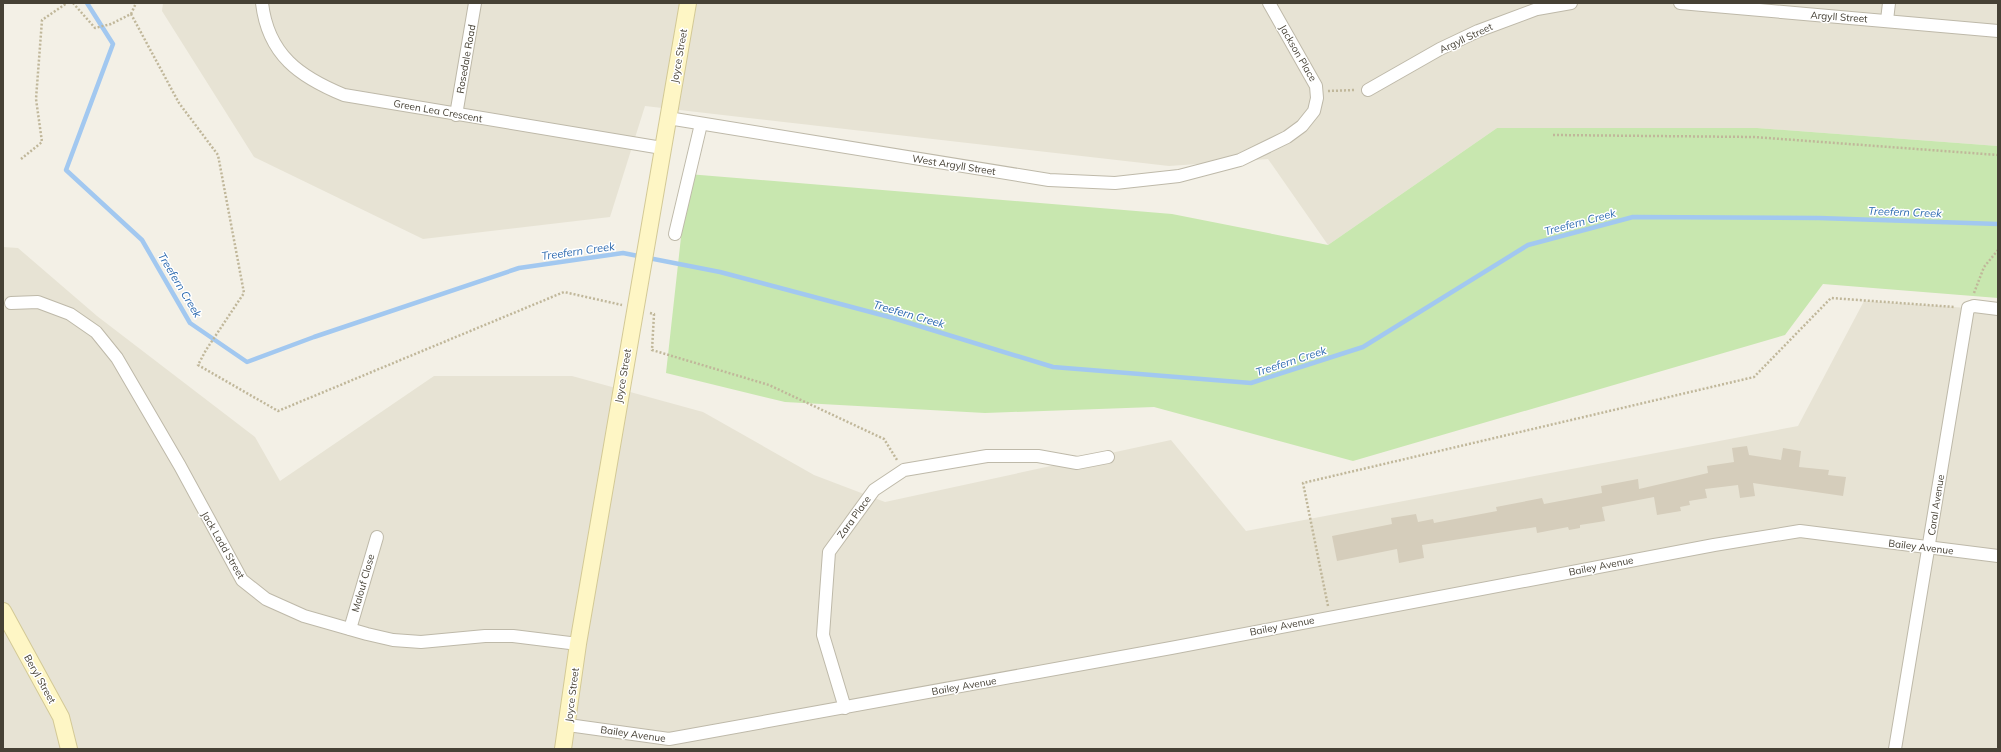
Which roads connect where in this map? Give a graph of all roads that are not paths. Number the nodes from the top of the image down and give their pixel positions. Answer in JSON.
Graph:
{"nodes":[{"id":1,"x":262,"y":3,"type":"edge"},
{"id":2,"x":475,"y":3,"type":"edge"},
{"id":3,"x":688,"y":3,"type":"edge"},
{"id":4,"x":1269,"y":3,"type":"edge"},
{"id":5,"x":1571,"y":3,"type":"edge"},
{"id":6,"x":1680,"y":3,"type":"edge"},
{"id":7,"x":1684,"y":3,"type":"edge"},
{"id":8,"x":1889,"y":3,"type":"edge"},
{"id":9,"x":1887,"y":20,"type":"junction"},
{"id":10,"x":1998,"y":31,"type":"edge"},
{"id":11,"x":1368,"y":90,"type":"road end"},
{"id":12,"x":456,"y":115,"type":"junction"},
{"id":13,"x":668,"y":118,"type":"junction"},
{"id":14,"x":700,"y":124,"type":"junction"},
{"id":15,"x":662,"y":148,"type":"junction"},
{"id":16,"x":1240,"y":160,"type":"joint"},
{"id":17,"x":675,"y":234,"type":"dead end"},
{"id":18,"x":11,"y":303,"type":"dead end"},
{"id":19,"x":1998,"y":309,"type":"edge"},
{"id":20,"x":1108,"y":457,"type":"dead end"},
{"id":21,"x":377,"y":537,"type":"dead end"},
{"id":22,"x":1928,"y":548,"type":"junction"},
{"id":23,"x":1998,"y":556,"type":"edge"},
{"id":24,"x":3,"y":611,"type":"edge"},
{"id":25,"x":350,"y":629,"type":"junction"},
{"id":26,"x":578,"y":644,"type":"junction"},
{"id":27,"x":845,"y":708,"type":"junction"},
{"id":28,"x":568,"y":725,"type":"junction"},
{"id":29,"x":70,"y":749,"type":"edge"},
{"id":30,"x":563,"y":749,"type":"edge"},
{"id":31,"x":1894,"y":749,"type":"edge"}],
"edges":[{"from":1,"to":12,"type":"street","name":"Green Lea Crescent"},
{"from":2,"to":12,"type":"street","name":"Rosedale Road"},
{"from":3,"to":13,"type":"street","name":"Joyce Street"},
{"from":4,"to":16,"type":"street","name":"Jackson Place"},
{"from":5,"to":11,"type":"street","name":"Argyll Street"},
{"from":6,"to":7,"type":"street","name":"Argyll Street"},
{"from":7,"to":9,"type":"street","name":"Argyll Street"},
{"from":8,"to":9,"type":"street"},
{"from":9,"to":10,"type":"street","name":"Argyll Street"},
{"from":12,"to":15,"type":"street","name":"Green Lea Crescent"},
{"from":13,"to":14,"type":"street","name":"West Argyll Street"},
{"from":13,"to":15,"type":"street","name":"Joyce Street"},
{"from":14,"to":16,"type":"street","name":"West Argyll Street"},
{"from":14,"to":17,"type":"street"},
{"from":15,"to":26,"type":"street","name":"Joyce Street"},
{"from":18,"to":25,"type":"street","name":"Jack Ladd Street"},
{"from":19,"to":22,"type":"street","name":"Coral Avenue"},
{"from":20,"to":27,"type":"street","name":"Zara Place"},
{"from":21,"to":25,"type":"street","name":"Malouf Close"},
{"from":22,"to":23,"type":"street","name":"Bailey Avenue"},
{"from":22,"to":27,"type":"street","name":"Bailey Avenue"},
{"from":22,"to":31,"type":"street","name":"Coral Avenue"},
{"from":24,"to":29,"type":"street","name":"Beryl Street"},
{"from":25,"to":26,"type":"street","name":"Jack Ladd Street"},
{"from":26,"to":28,"type":"street","name":"Joyce Street"},
{"from":27,"to":28,"type":"street","name":"Bailey Avenue"},
{"from":28,"to":30,"type":"street","name":"Joyce Street"}]}
